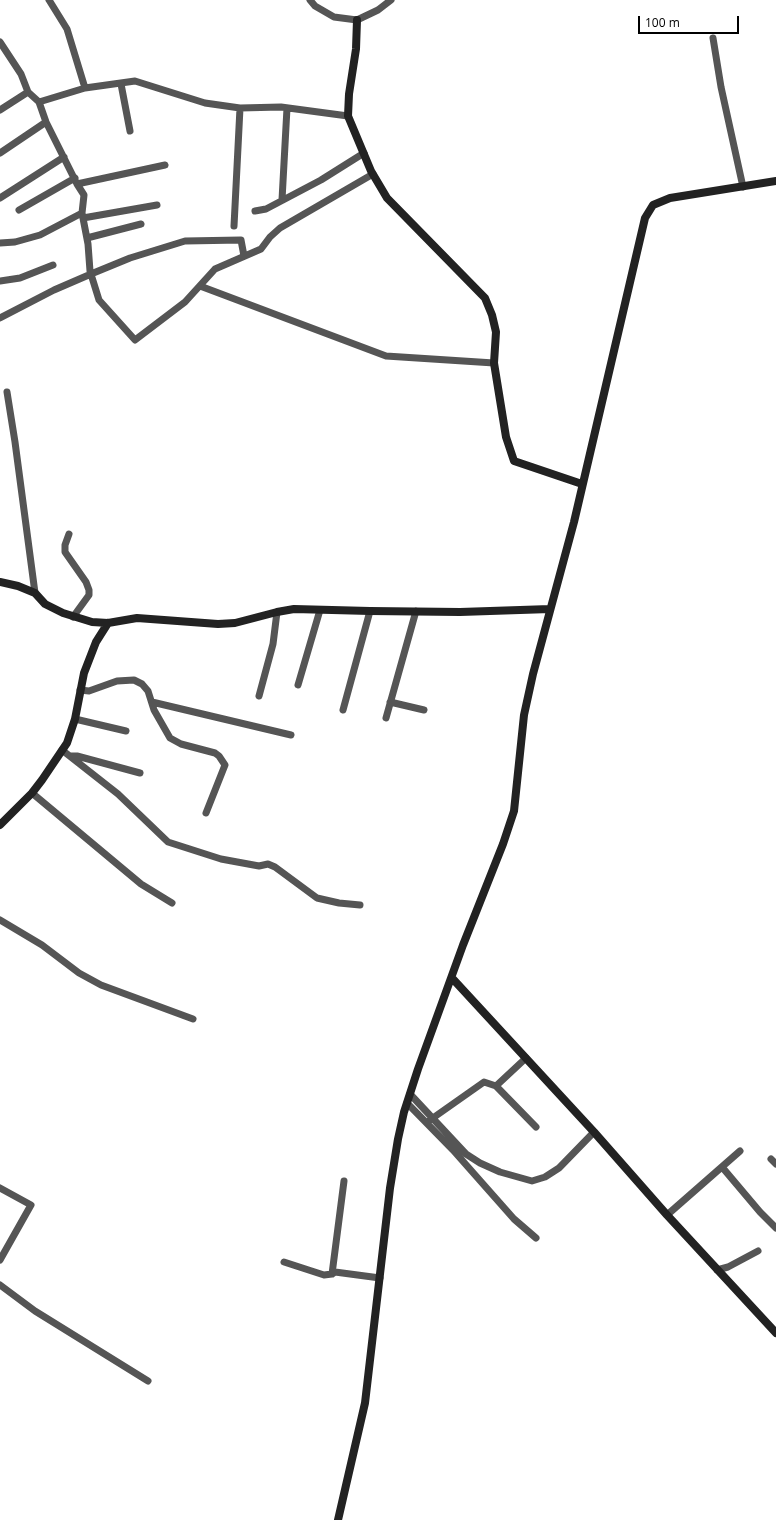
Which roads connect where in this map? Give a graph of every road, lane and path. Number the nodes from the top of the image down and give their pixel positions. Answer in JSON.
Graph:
{"nodes":[{"id":1,"x":49,"y":0,"type":"edge"},
{"id":2,"x":310,"y":0,"type":"edge"},
{"id":3,"x":391,"y":0,"type":"edge"},
{"id":4,"x":357,"y":20,"type":"junction"},
{"id":5,"x":714,"y":38,"type":"dead end"},
{"id":6,"x":0,"y":42,"type":"edge"},
{"id":7,"x":3,"y":54,"type":"edge"},
{"id":8,"x":121,"y":84,"type":"junction"},
{"id":9,"x":85,"y":88,"type":"junction"},
{"id":10,"x":28,"y":92,"type":"junction"},
{"id":11,"x":39,"y":102,"type":"junction"},
{"id":12,"x":240,"y":108,"type":"junction"},
{"id":13,"x":287,"y":108,"type":"junction"},
{"id":14,"x":0,"y":110,"type":"edge"},
{"id":15,"x":348,"y":116,"type":"junction"},
{"id":16,"x":46,"y":122,"type":"junction"},
{"id":17,"x":130,"y":131,"type":"dead end"},
{"id":18,"x":0,"y":153,"type":"edge"},
{"id":19,"x":364,"y":153,"type":"junction"},
{"id":20,"x":64,"y":158,"type":"junction"},
{"id":21,"x":165,"y":165,"type":"dead end"},
{"id":22,"x":373,"y":174,"type":"junction"},
{"id":23,"x":76,"y":181,"type":"junction"},
{"id":24,"x":776,"y":181,"type":"edge"},
{"id":25,"x":742,"y":187,"type":"junction"},
{"id":26,"x":0,"y":198,"type":"edge"},
{"id":27,"x":282,"y":200,"type":"junction"},
{"id":28,"x":157,"y":205,"type":"dead end"},
{"id":29,"x":19,"y":210,"type":"dead end"},
{"id":30,"x":255,"y":211,"type":"dead end"},
{"id":31,"x":83,"y":216,"type":"junction"},
{"id":32,"x":141,"y":224,"type":"dead end"},
{"id":33,"x":234,"y":226,"type":"dead end"},
{"id":34,"x":87,"y":238,"type":"junction"},
{"id":35,"x":0,"y":243,"type":"edge"},
{"id":36,"x":244,"y":256,"type":"junction"},
{"id":37,"x":52,"y":265,"type":"dead end"},
{"id":38,"x":91,"y":274,"type":"junction"},
{"id":39,"x":0,"y":281,"type":"edge"},
{"id":40,"x":200,"y":286,"type":"junction"},
{"id":41,"x":0,"y":318,"type":"edge"},
{"id":42,"x":494,"y":363,"type":"junction"},
{"id":43,"x":7,"y":392,"type":"dead end"},
{"id":44,"x":582,"y":484,"type":"junction"},
{"id":45,"x":69,"y":534,"type":"dead end"},
{"id":46,"x":0,"y":582,"type":"edge"},
{"id":47,"x":35,"y":593,"type":"junction"},
{"id":48,"x":550,"y":609,"type":"junction"},
{"id":49,"x":320,"y":610,"type":"junction"},
{"id":50,"x":370,"y":611,"type":"junction"},
{"id":51,"x":416,"y":611,"type":"junction"},
{"id":52,"x":277,"y":612,"type":"junction"},
{"id":53,"x":73,"y":617,"type":"junction"},
{"id":54,"x":108,"y":623,"type":"junction"},
{"id":55,"x":298,"y":685,"type":"dead end"},
{"id":56,"x":80,"y":690,"type":"junction"},
{"id":57,"x":259,"y":696,"type":"dead end"},
{"id":58,"x":152,"y":702,"type":"junction"},
{"id":59,"x":390,"y":702,"type":"junction"},
{"id":60,"x":343,"y":710,"type":"dead end"},
{"id":61,"x":424,"y":710,"type":"dead end"},
{"id":62,"x":386,"y":718,"type":"dead end"},
{"id":63,"x":75,"y":719,"type":"junction"},
{"id":64,"x":126,"y":731,"type":"dead end"},
{"id":65,"x":291,"y":735,"type":"dead end"},
{"id":66,"x":62,"y":750,"type":"junction"},
{"id":67,"x":70,"y":756,"type":"junction"},
{"id":68,"x":140,"y":773,"type":"dead end"},
{"id":69,"x":32,"y":793,"type":"junction"},
{"id":70,"x":206,"y":813,"type":"dead end"},
{"id":71,"x":0,"y":825,"type":"edge"},
{"id":72,"x":172,"y":903,"type":"dead end"},
{"id":73,"x":360,"y":905,"type":"dead end"},
{"id":74,"x":0,"y":920,"type":"edge"},
{"id":75,"x":452,"y":978,"type":"junction"},
{"id":76,"x":193,"y":1019,"type":"dead end"},
{"id":77,"x":526,"y":1058,"type":"junction"},
{"id":78,"x":496,"y":1086,"type":"junction"},
{"id":79,"x":410,"y":1094,"type":"junction"},
{"id":80,"x":407,"y":1103,"type":"junction"},
{"id":81,"x":434,"y":1119,"type":"junction"},
{"id":82,"x":425,"y":1122,"type":"junction"},
{"id":83,"x":536,"y":1127,"type":"dead end"},
{"id":84,"x":594,"y":1132,"type":"junction"},
{"id":85,"x":740,"y":1151,"type":"dead end"},
{"id":86,"x":722,"y":1167,"type":"junction"},
{"id":87,"x":344,"y":1181,"type":"dead end"},
{"id":88,"x":0,"y":1188,"type":"edge"},
{"id":89,"x":667,"y":1215,"type":"junction"},
{"id":90,"x":774,"y":1223,"type":"edge"},
{"id":91,"x":536,"y":1238,"type":"dead end"},
{"id":92,"x":758,"y":1250,"type":"dead end"},
{"id":93,"x":0,"y":1260,"type":"edge"},
{"id":94,"x":284,"y":1262,"type":"dead end"},
{"id":95,"x":717,"y":1270,"type":"junction"},
{"id":96,"x":332,"y":1274,"type":"junction"},
{"id":97,"x":380,"y":1278,"type":"junction"},
{"id":98,"x":0,"y":1285,"type":"edge"},
{"id":99,"x":776,"y":1333,"type":"edge"},
{"id":100,"x":148,"y":1381,"type":"dead end"},
{"id":101,"x":338,"y":1520,"type":"edge"}],
"edges":[{"from":1,"to":9,"type":"street"},
{"from":2,"to":4,"type":"street"},
{"from":3,"to":4,"type":"street"},
{"from":4,"to":15,"type":"street"},
{"from":5,"to":25,"type":"street"},
{"from":6,"to":7,"type":"street"},
{"from":7,"to":10,"type":"street"},
{"from":8,"to":9,"type":"street"},
{"from":8,"to":12,"type":"street"},
{"from":8,"to":17,"type":"street"},
{"from":9,"to":11,"type":"street"},
{"from":10,"to":11,"type":"street"},
{"from":10,"to":14,"type":"street"},
{"from":11,"to":16,"type":"street"},
{"from":12,"to":13,"type":"street"},
{"from":12,"to":33,"type":"street"},
{"from":13,"to":15,"type":"street"},
{"from":13,"to":27,"type":"street"},
{"from":15,"to":19,"type":"street"},
{"from":16,"to":18,"type":"street"},
{"from":16,"to":20,"type":"street"},
{"from":19,"to":22,"type":"street"},
{"from":19,"to":27,"type":"street"},
{"from":20,"to":23,"type":"street"},
{"from":20,"to":26,"type":"street"},
{"from":21,"to":23,"type":"street"},
{"from":22,"to":36,"type":"street"},
{"from":22,"to":42,"type":"street"},
{"from":23,"to":29,"type":"street"},
{"from":23,"to":31,"type":"street"},
{"from":24,"to":25,"type":"street"},
{"from":25,"to":44,"type":"street"},
{"from":27,"to":30,"type":"street"},
{"from":28,"to":31,"type":"street"},
{"from":31,"to":34,"type":"street"},
{"from":31,"to":35,"type":"street"},
{"from":32,"to":34,"type":"street"},
{"from":34,"to":38,"type":"street"},
{"from":36,"to":38,"type":"street"},
{"from":36,"to":40,"type":"street"},
{"from":37,"to":39,"type":"street"},
{"from":38,"to":40,"type":"street"},
{"from":38,"to":41,"type":"street"},
{"from":40,"to":42,"type":"street"},
{"from":42,"to":44,"type":"street"},
{"from":43,"to":47,"type":"street"},
{"from":44,"to":48,"type":"street"},
{"from":45,"to":53,"type":"street"},
{"from":46,"to":47,"type":"street"},
{"from":47,"to":53,"type":"street"},
{"from":48,"to":51,"type":"street"},
{"from":48,"to":75,"type":"street"},
{"from":49,"to":50,"type":"street"},
{"from":49,"to":52,"type":"street"},
{"from":49,"to":55,"type":"street"},
{"from":50,"to":51,"type":"street"},
{"from":50,"to":60,"type":"street"},
{"from":51,"to":59,"type":"street"},
{"from":52,"to":54,"type":"street"},
{"from":52,"to":57,"type":"street"},
{"from":53,"to":54,"type":"street"},
{"from":54,"to":56,"type":"street"},
{"from":56,"to":58,"type":"street"},
{"from":56,"to":63,"type":"street"},
{"from":58,"to":65,"type":"street"},
{"from":58,"to":70,"type":"street"},
{"from":59,"to":61,"type":"street"},
{"from":59,"to":62,"type":"street"},
{"from":63,"to":64,"type":"street"},
{"from":63,"to":66,"type":"street"},
{"from":66,"to":67,"type":"street"},
{"from":66,"to":69,"type":"street"},
{"from":67,"to":68,"type":"street"},
{"from":67,"to":73,"type":"street"},
{"from":69,"to":71,"type":"street"},
{"from":69,"to":72,"type":"street"},
{"from":74,"to":76,"type":"street"},
{"from":75,"to":77,"type":"street"},
{"from":75,"to":79,"type":"street"},
{"from":77,"to":78,"type":"street"},
{"from":77,"to":84,"type":"street"},
{"from":78,"to":81,"type":"street"},
{"from":78,"to":83,"type":"street"},
{"from":79,"to":80,"type":"street"},
{"from":79,"to":81,"type":"street"},
{"from":80,"to":82,"type":"street"},
{"from":80,"to":97,"type":"street"},
{"from":81,"to":82,"type":"street"},
{"from":81,"to":84,"type":"street"},
{"from":82,"to":91,"type":"street"},
{"from":84,"to":89,"type":"street"},
{"from":85,"to":86,"type":"street"},
{"from":86,"to":89,"type":"street"},
{"from":86,"to":90,"type":"street"},
{"from":87,"to":96,"type":"street"},
{"from":88,"to":93,"type":"street"},
{"from":89,"to":95,"type":"street"},
{"from":92,"to":95,"type":"street"},
{"from":94,"to":96,"type":"street"},
{"from":95,"to":99,"type":"street"},
{"from":96,"to":97,"type":"street"},
{"from":97,"to":101,"type":"street"},
{"from":98,"to":100,"type":"street"}]}
